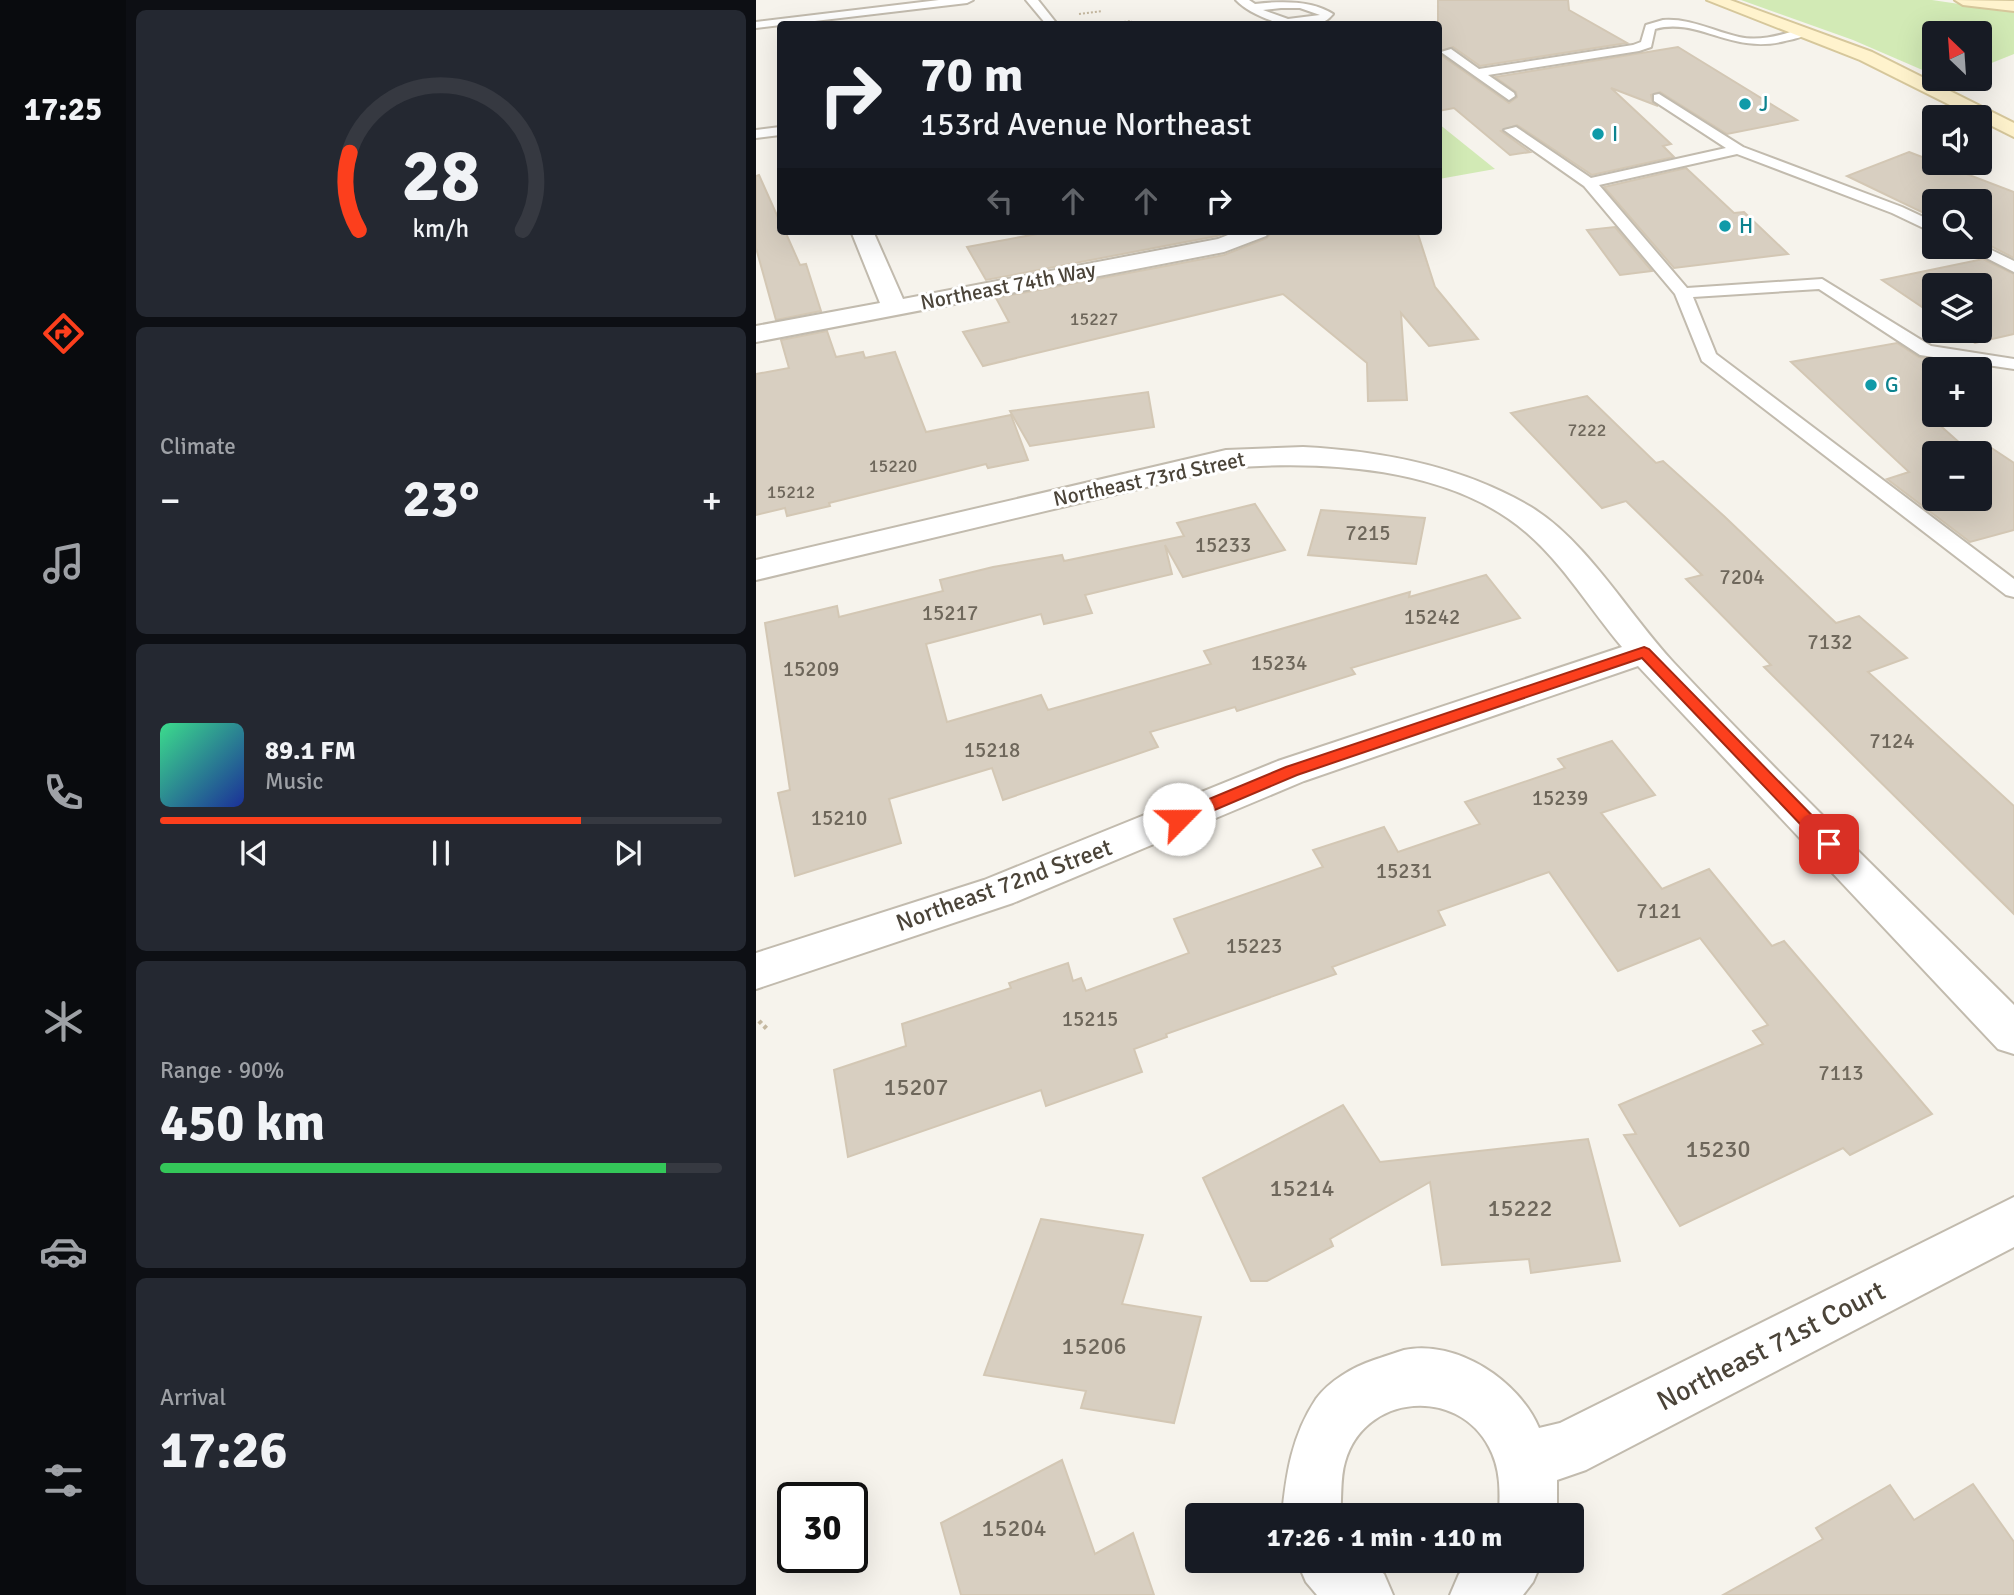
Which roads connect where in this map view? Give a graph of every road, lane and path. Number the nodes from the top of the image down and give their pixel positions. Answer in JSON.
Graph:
{"nodes":[{"id":1,"x":914,"y":0,"type":"edge"},
{"id":2,"x":967,"y":0,"type":"edge"},
{"id":3,"x":1032,"y":0,"type":"edge"},
{"id":4,"x":1715,"y":0,"type":"edge"},
{"id":5,"x":1963,"y":0,"type":"edge"},
{"id":6,"x":1247,"y":4,"type":"edge"},
{"id":7,"x":2014,"y":6,"type":"edge"},
{"id":8,"x":790,"y":21,"type":"joint"},
{"id":9,"x":1050,"y":21,"type":"edge"},
{"id":10,"x":1282,"y":21,"type":"edge"},
{"id":11,"x":1313,"y":21,"type":"edge"},
{"id":12,"x":777,"y":23,"type":"edge"},
{"id":13,"x":756,"y":25,"type":"edge"},
{"id":14,"x":1805,"y":32,"type":"junction"},
{"id":15,"x":1447,"y":52,"type":"dead end"},
{"id":16,"x":1478,"y":73,"type":"junction"},
{"id":17,"x":1509,"y":96,"type":"dead end"},
{"id":18,"x":1659,"y":98,"type":"dead end"},
{"id":19,"x":1511,"y":130,"type":"dead end"},
{"id":20,"x":777,"y":131,"type":"edge"},
{"id":21,"x":2014,"y":131,"type":"edge"},
{"id":22,"x":756,"y":134,"type":"edge"},
{"id":23,"x":1738,"y":150,"type":"junction"},
{"id":24,"x":1589,"y":183,"type":"junction"},
{"id":25,"x":1922,"y":222,"type":"edge"},
{"id":26,"x":864,"y":235,"type":"edge"},
{"id":27,"x":1248,"y":235,"type":"edge"},
{"id":28,"x":1992,"y":256,"type":"edge"},
{"id":29,"x":2014,"y":267,"type":"edge"},
{"id":30,"x":1683,"y":293,"type":"junction"},
{"id":31,"x":895,"y":307,"type":"junction"},
{"id":32,"x":756,"y":334,"type":"edge"},
{"id":33,"x":2014,"y":364,"type":"edge"},
{"id":34,"x":756,"y":570,"type":"edge"},
{"id":35,"x":2014,"y":590,"type":"edge"},
{"id":36,"x":1644,"y":652,"type":"junction"},
{"id":37,"x":756,"y":971,"type":"edge"},
{"id":38,"x":759,"y":1021,"type":"dead end"},
{"id":39,"x":767,"y":1028,"type":"dead end"},
{"id":40,"x":2014,"y":1035,"type":"edge"},
{"id":41,"x":2014,"y":1221,"type":"edge"},
{"id":42,"x":1523,"y":1460,"type":"junction"},
{"id":43,"x":1311,"y":1503,"type":"edge"},
{"id":44,"x":1528,"y":1503,"type":"edge"},
{"id":45,"x":1337,"y":1573,"type":"edge"},
{"id":46,"x":1503,"y":1573,"type":"edge"},
{"id":47,"x":1363,"y":1595,"type":"edge"},
{"id":48,"x":1480,"y":1595,"type":"edge"}],
"edges":[{"from":1,"to":8,"type":"lane"},
{"from":2,"to":8,"type":"lane"},
{"from":3,"to":9,"type":"lane"},
{"from":4,"to":14,"type":"main road"},
{"from":5,"to":7,"type":"main road"},
{"from":6,"to":10,"type":"lane"},
{"from":6,"to":11,"type":"lane"},
{"from":12,"to":13,"type":"lane"},
{"from":14,"to":16,"type":"lane"},
{"from":14,"to":21,"type":"main road"},
{"from":15,"to":16,"type":"lane"},
{"from":16,"to":17,"type":"lane"},
{"from":18,"to":23,"type":"lane"},
{"from":19,"to":24,"type":"lane"},
{"from":20,"to":22,"type":"lane"},
{"from":23,"to":24,"type":"lane"},
{"from":23,"to":25,"type":"lane"},
{"from":24,"to":30,"type":"lane"},
{"from":26,"to":31,"type":"street"},
{"from":27,"to":31,"type":"street","name":"Northeast 74th Way"},
{"from":28,"to":29,"type":"lane"},
{"from":30,"to":33,"type":"lane"},
{"from":30,"to":35,"type":"lane"},
{"from":31,"to":32,"type":"street","name":"Northeast 74th Way"},
{"from":34,"to":36,"type":"street","name":"Northeast 73rd Street"},
{"from":36,"to":37,"type":"street","name":"Northeast 72nd Street"},
{"from":36,"to":40,"type":"street","name":"Northeast 73rd Street"},
{"from":38,"to":39,"type":"path"},
{"from":41,"to":42,"type":"street","name":"Northeast 71st Court"},
{"from":42,"to":43,"type":"street"},
{"from":42,"to":44,"type":"street"},
{"from":45,"to":47,"type":"street"},
{"from":46,"to":48,"type":"street"}]}
